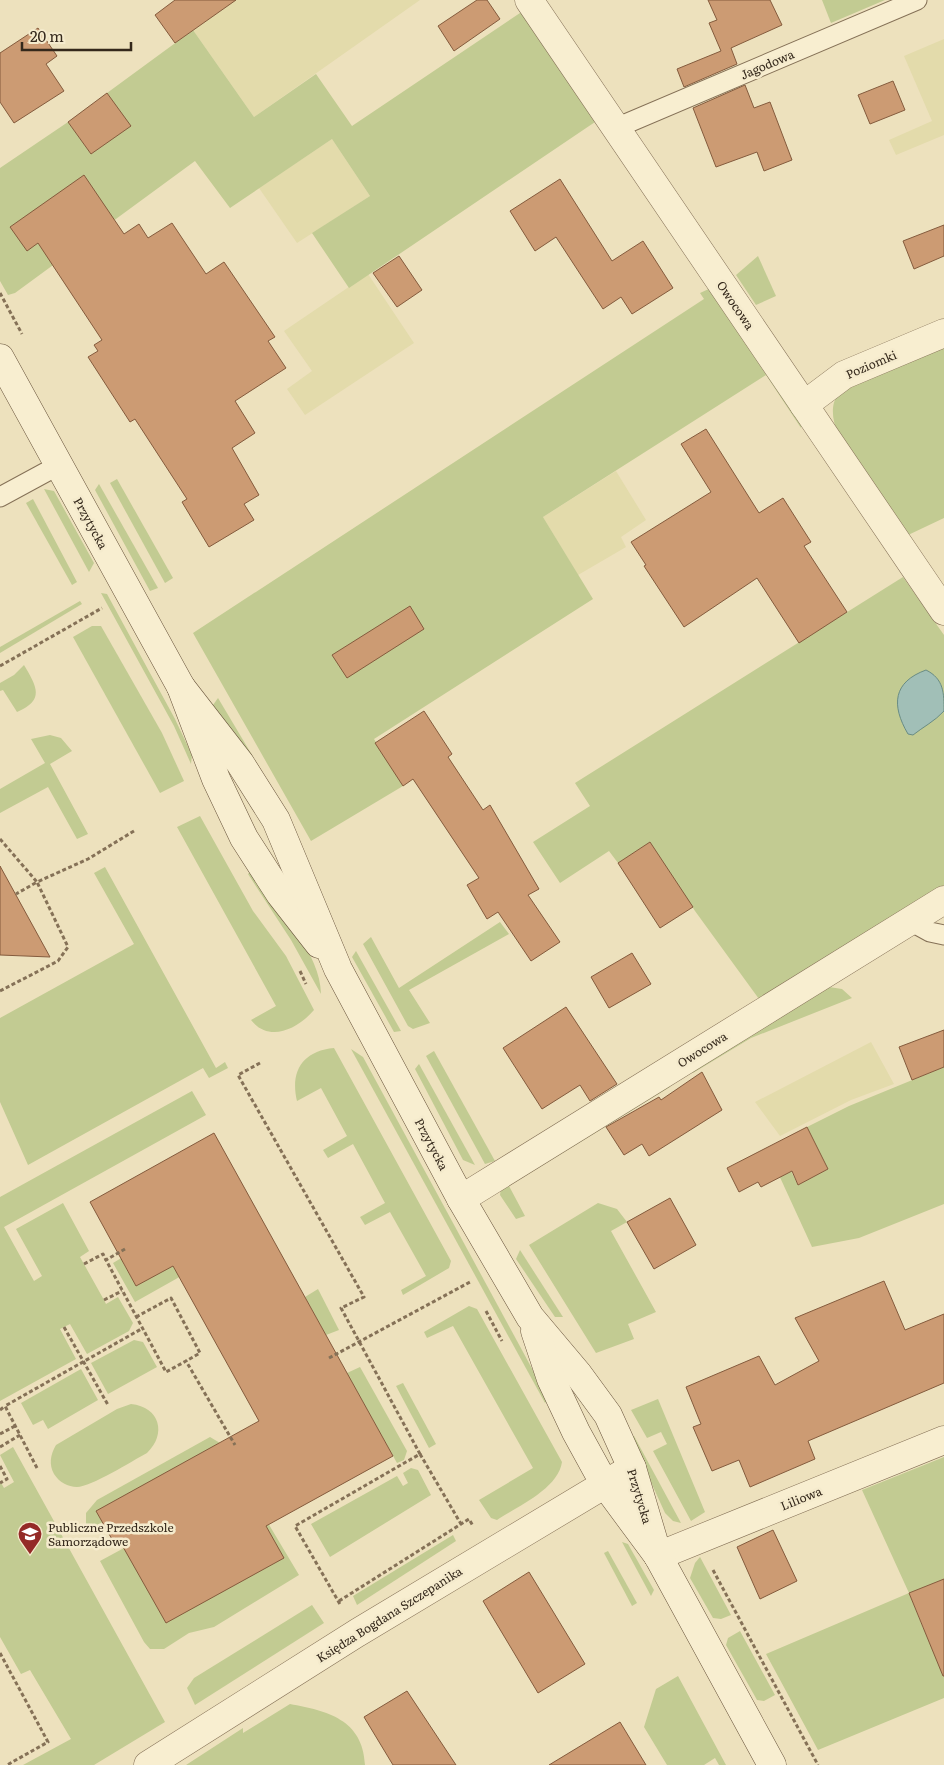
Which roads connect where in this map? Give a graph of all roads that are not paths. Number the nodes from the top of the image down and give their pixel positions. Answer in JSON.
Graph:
{"nodes":[{"id":1,"x":529,"y":0,"type":"edge"},
{"id":2,"x":917,"y":0,"type":"edge"},
{"id":3,"x":616,"y":128,"type":"junction"},
{"id":4,"x":944,"y":334,"type":"edge"},
{"id":5,"x":0,"y":358,"type":"edge"},
{"id":6,"x":804,"y":405,"type":"junction"},
{"id":7,"x":59,"y":465,"type":"junction"},
{"id":8,"x":0,"y":497,"type":"edge"},
{"id":9,"x":944,"y":611,"type":"edge"},
{"id":10,"x":181,"y":687,"type":"junction"},
{"id":11,"x":944,"y":900,"type":"edge"},
{"id":12,"x":910,"y":921,"type":"junction"},
{"id":13,"x":944,"y":935,"type":"edge"},
{"id":14,"x":338,"y":969,"type":"junction"},
{"id":15,"x":461,"y":1199,"type":"junction"},
{"id":16,"x":530,"y":1317,"type":"junction"},
{"id":17,"x":944,"y":1440,"type":"edge"},
{"id":18,"x":632,"y":1468,"type":"junction"},
{"id":19,"x":604,"y":1483,"type":"junction"},
{"id":20,"x":658,"y":1556,"type":"junction"},
{"id":21,"x":148,"y":1765,"type":"edge"},
{"id":22,"x":772,"y":1765,"type":"edge"}],
"edges":[{"from":1,"to":3,"type":"street","name":"Owocowa"},
{"from":2,"to":3,"type":"lane","name":"Jagodowa"},
{"from":3,"to":6,"type":"street","name":"Owocowa"},
{"from":4,"to":6,"type":"street","name":"Poziomki"},
{"from":5,"to":7,"type":"street","name":"Przytycka"},
{"from":6,"to":9,"type":"street","name":"Owocowa"},
{"from":7,"to":8,"type":"lane"},
{"from":7,"to":10,"type":"street","name":"Przytycka"},
{"from":10,"to":14,"type":"street","name":"Przytycka"},
{"from":10,"to":14,"type":"street","name":"Przytycka"},
{"from":11,"to":12,"type":"street","name":"Owocowa"},
{"from":12,"to":13,"type":"lane"},
{"from":12,"to":15,"type":"street","name":"Owocowa"},
{"from":14,"to":15,"type":"street","name":"Przytycka"},
{"from":15,"to":16,"type":"street","name":"Przytycka"},
{"from":16,"to":18,"type":"street","name":"Przytycka"},
{"from":16,"to":19,"type":"street","name":"Przytycka"},
{"from":17,"to":20,"type":"street","name":"Liliowa"},
{"from":18,"to":19,"type":"street","name":"Księdza Bogdana Szczepanika"},
{"from":18,"to":20,"type":"street","name":"Przytycka"},
{"from":19,"to":20,"type":"street","name":"Przytycka"},
{"from":19,"to":21,"type":"street","name":"Księdza Bogdana Szczepanika"},
{"from":20,"to":22,"type":"street","name":"Przytycka"}]}
